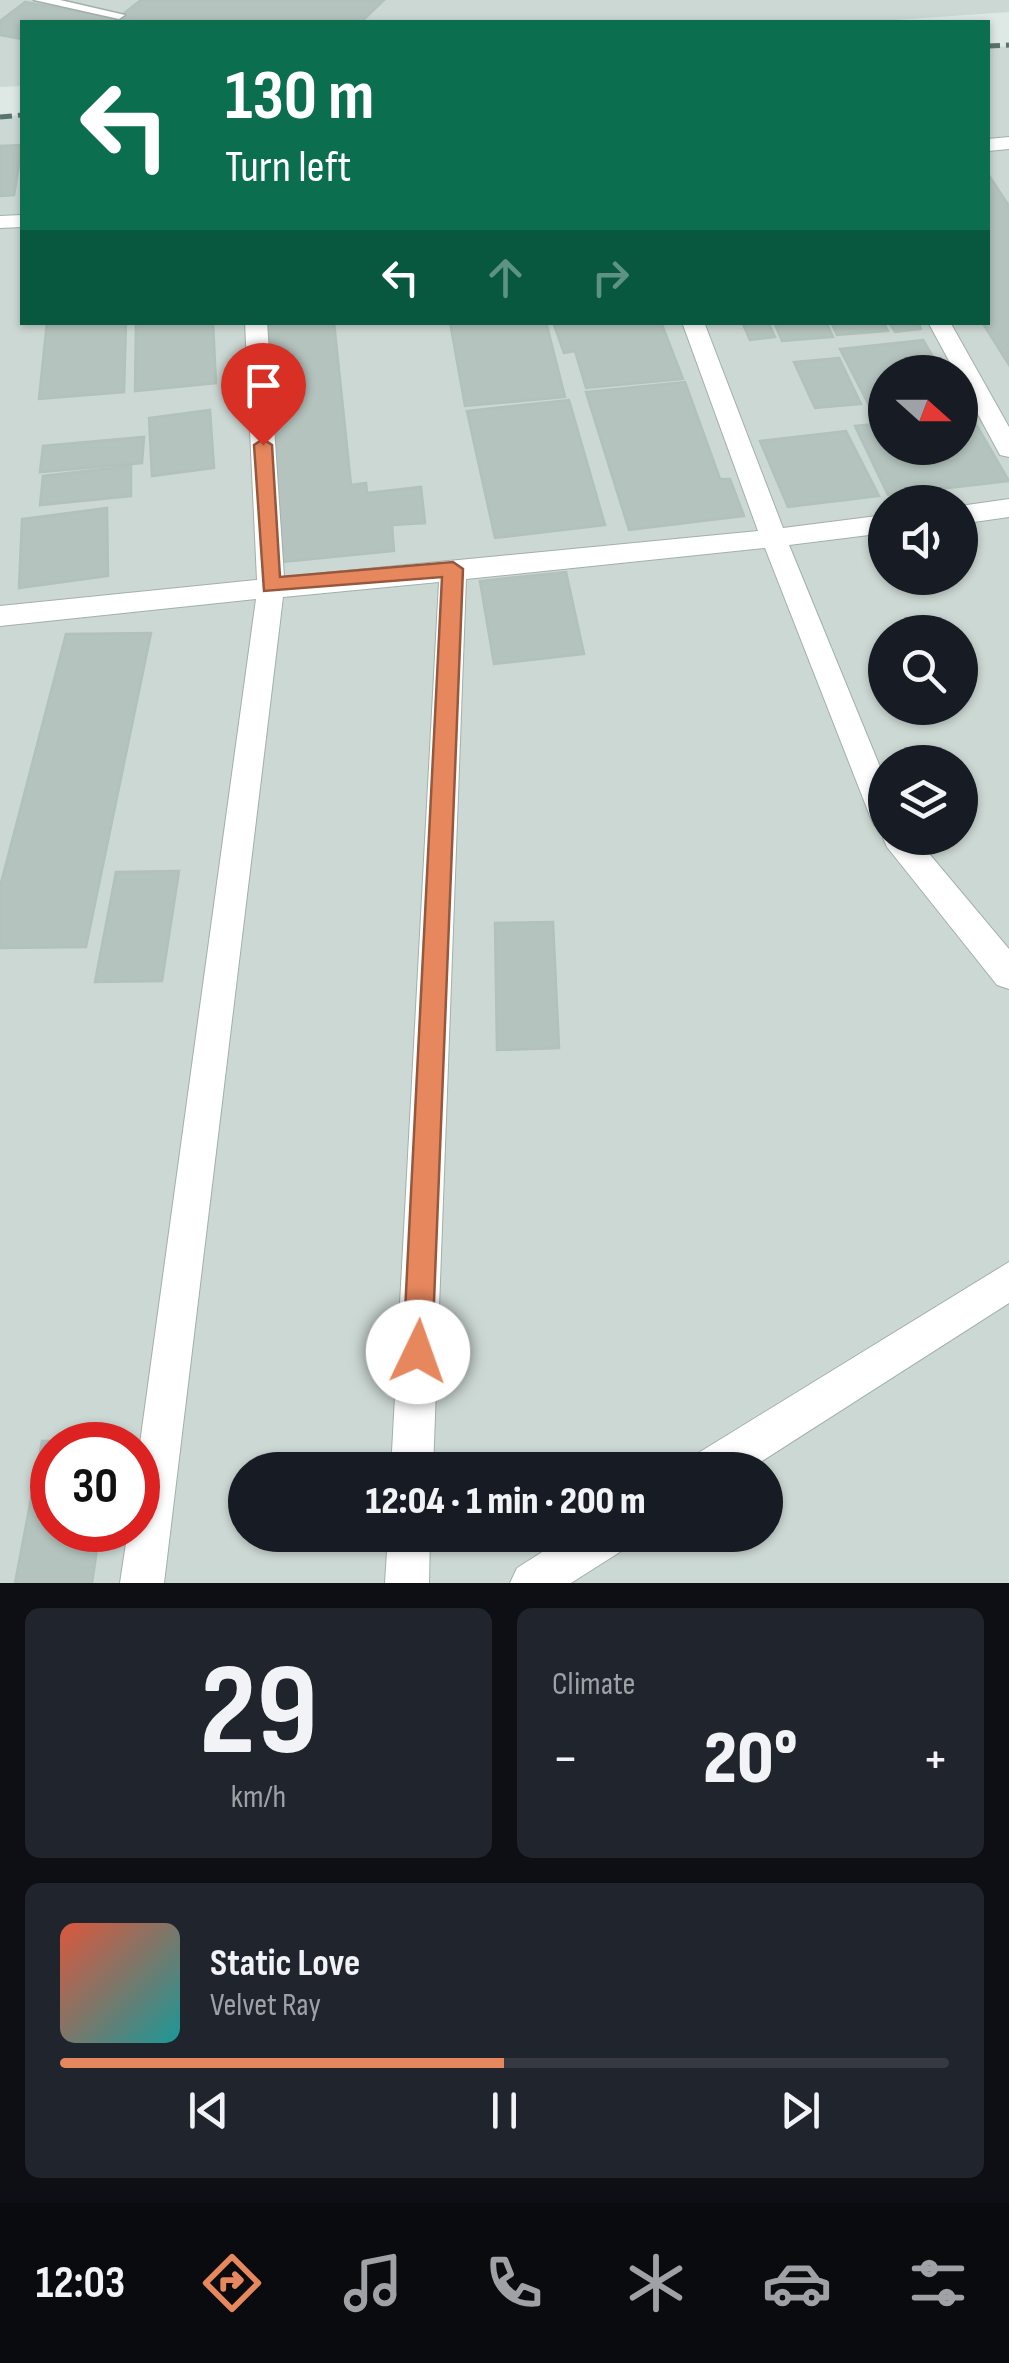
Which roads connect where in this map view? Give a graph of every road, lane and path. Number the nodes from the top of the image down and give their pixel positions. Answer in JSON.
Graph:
{"nodes":[{"id":1,"x":40,"y":0,"type":"edge"},
{"id":2,"x":119,"y":15,"type":"dead end"},
{"id":3,"x":256,"y":325,"type":"edge"},
{"id":4,"x":694,"y":325,"type":"edge"},
{"id":5,"x":941,"y":325,"type":"edge"},
{"id":6,"x":1009,"y":450,"type":"edge"},
{"id":7,"x":1009,"y":508,"type":"edge"},
{"id":8,"x":978,"y":512,"type":"edge"},
{"id":9,"x":868,"y":526,"type":"edge"},
{"id":10,"x":774,"y":539,"type":"junction"},
{"id":11,"x":453,"y":569,"type":"junction"},
{"id":12,"x":271,"y":586,"type":"junction"},
{"id":13,"x":0,"y":616,"type":"edge"},
{"id":14,"x":868,"y":774,"type":"edge"},
{"id":15,"x":912,"y":855,"type":"edge"},
{"id":16,"x":1009,"y":974,"type":"edge"},
{"id":17,"x":1009,"y":1281,"type":"edge"},
{"id":18,"x":413,"y":1452,"type":"edge"},
{"id":19,"x":738,"y":1452,"type":"edge"},
{"id":20,"x":408,"y":1552,"type":"edge"},
{"id":21,"x":581,"y":1552,"type":"edge"},
{"id":22,"x":142,"y":1583,"type":"edge"},
{"id":23,"x":407,"y":1583,"type":"edge"},
{"id":24,"x":532,"y":1583,"type":"edge"}],
"edges":[{"from":1,"to":2,"type":"lane"},
{"from":3,"to":12,"type":"street"},
{"from":4,"to":10,"type":"street"},
{"from":5,"to":6,"type":"street"},
{"from":7,"to":8,"type":"street"},
{"from":9,"to":10,"type":"street"},
{"from":10,"to":11,"type":"street"},
{"from":10,"to":14,"type":"street"},
{"from":11,"to":12,"type":"street"},
{"from":11,"to":18,"type":"street"},
{"from":12,"to":13,"type":"street"},
{"from":12,"to":22,"type":"street"},
{"from":15,"to":16,"type":"street"},
{"from":17,"to":19,"type":"street"},
{"from":20,"to":23,"type":"street"},
{"from":21,"to":24,"type":"street"}]}
